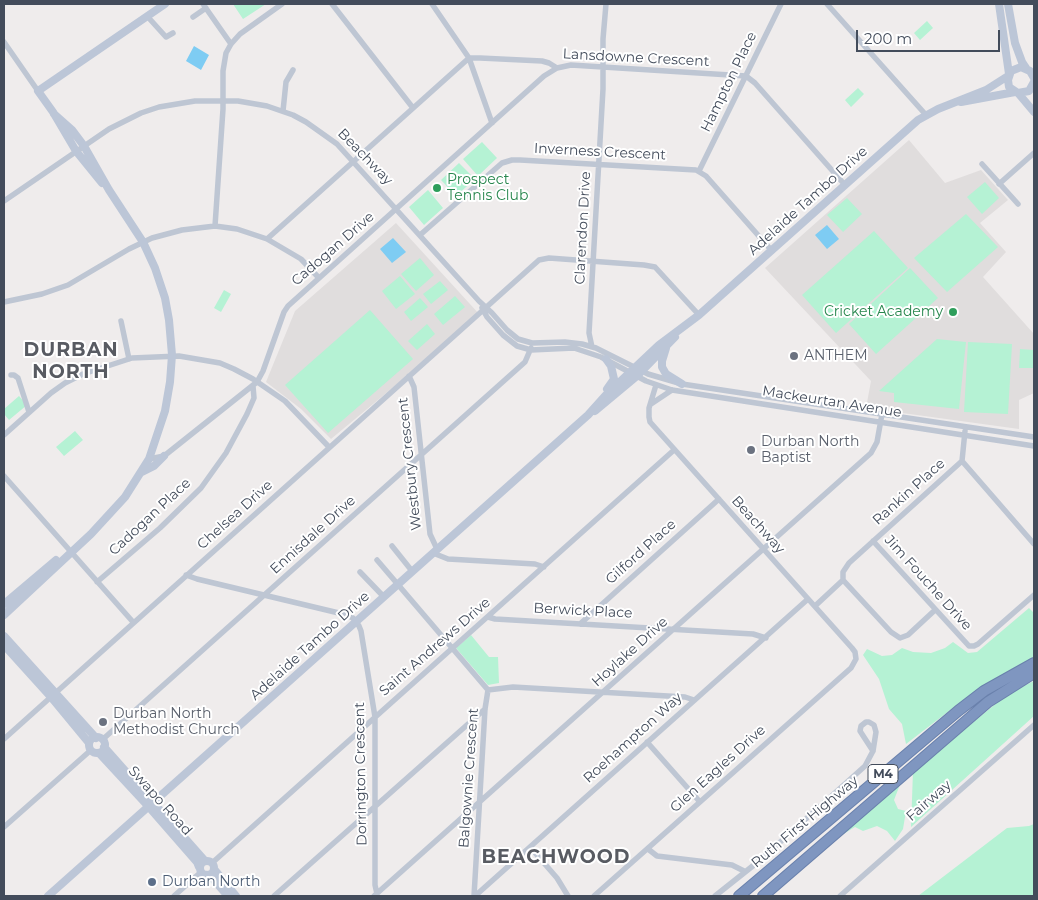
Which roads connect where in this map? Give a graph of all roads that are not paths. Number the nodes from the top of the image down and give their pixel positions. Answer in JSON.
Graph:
{"nodes":[{"id":1,"x":165,"y":4,"type":"edge"},
{"id":2,"x":282,"y":4,"type":"edge"},
{"id":3,"x":332,"y":4,"type":"edge"},
{"id":4,"x":432,"y":4,"type":"edge"},
{"id":5,"x":606,"y":4,"type":"edge"},
{"id":6,"x":781,"y":4,"type":"edge"},
{"id":7,"x":826,"y":4,"type":"edge"},
{"id":8,"x":999,"y":4,"type":"edge"},
{"id":9,"x":1008,"y":4,"type":"edge"},
{"id":10,"x":205,"y":6,"type":"edge"},
{"id":11,"x":147,"y":16,"type":"junction"},
{"id":12,"x":193,"y":17,"type":"dead end"},
{"id":13,"x":173,"y":33,"type":"dead end"},
{"id":14,"x":4,"y":42,"type":"edge"},
{"id":15,"x":231,"y":44,"type":"junction"},
{"id":16,"x":468,"y":58,"type":"junction"},
{"id":17,"x":604,"y":67,"type":"junction"},
{"id":18,"x":557,"y":68,"type":"junction"},
{"id":19,"x":293,"y":70,"type":"dead end"},
{"id":20,"x":1009,"y":75,"type":"junction"},
{"id":21,"x":746,"y":76,"type":"junction"},
{"id":22,"x":1032,"y":77,"type":"edge"},
{"id":23,"x":51,"y":82,"type":"junction"},
{"id":24,"x":38,"y":91,"type":"junction"},
{"id":25,"x":1017,"y":93,"type":"junction"},
{"id":26,"x":223,"y":101,"type":"junction"},
{"id":27,"x":956,"y":103,"type":"junction"},
{"id":28,"x":413,"y":108,"type":"junction"},
{"id":29,"x":53,"y":111,"type":"junction"},
{"id":30,"x":283,"y":111,"type":"junction"},
{"id":31,"x":1034,"y":112,"type":"edge"},
{"id":32,"x":926,"y":115,"type":"junction"},
{"id":33,"x":492,"y":123,"type":"junction"},
{"id":34,"x":84,"y":146,"type":"junction"},
{"id":35,"x":76,"y":151,"type":"junction"},
{"id":36,"x":1034,"y":153,"type":"edge"},
{"id":37,"x":354,"y":160,"type":"junction"},
{"id":38,"x":982,"y":164,"type":"dead end"},
{"id":39,"x":599,"y":165,"type":"junction"},
{"id":40,"x":699,"y":171,"type":"junction"},
{"id":41,"x":999,"y":184,"type":"junction"},
{"id":42,"x":846,"y":185,"type":"junction"},
{"id":43,"x":109,"y":190,"type":"junction"},
{"id":44,"x":4,"y":201,"type":"edge"},
{"id":45,"x":1018,"y":204,"type":"dead end"},
{"id":46,"x":397,"y":209,"type":"junction"},
{"id":47,"x":215,"y":226,"type":"junction"},
{"id":48,"x":420,"y":235,"type":"junction"},
{"id":49,"x":267,"y":239,"type":"junction"},
{"id":50,"x":143,"y":242,"type":"junction"},
{"id":51,"x":772,"y":250,"type":"junction"},
{"id":52,"x":593,"y":262,"type":"junction"},
{"id":53,"x":318,"y":278,"type":"junction"},
{"id":54,"x":4,"y":302,"type":"edge"},
{"id":55,"x":485,"y":309,"type":"junction"},
{"id":56,"x":699,"y":315,"type":"junction"},
{"id":57,"x":121,"y":321,"type":"dead end"},
{"id":58,"x":683,"y":328,"type":"junction"},
{"id":59,"x":589,"y":333,"type":"junction"},
{"id":60,"x":582,"y":344,"type":"junction"},
{"id":61,"x":532,"y":346,"type":"junction"},
{"id":62,"x":667,"y":346,"type":"junction"},
{"id":63,"x":592,"y":347,"type":"junction"},
{"id":64,"x":172,"y":355,"type":"junction"},
{"id":65,"x":129,"y":359,"type":"junction"},
{"id":66,"x":606,"y":360,"type":"junction"},
{"id":67,"x":636,"y":372,"type":"junction"},
{"id":68,"x":11,"y":375,"type":"dead end"},
{"id":69,"x":409,"y":376,"type":"junction"},
{"id":70,"x":255,"y":384,"type":"junction"},
{"id":71,"x":682,"y":384,"type":"junction"},
{"id":72,"x":656,"y":385,"type":"junction"},
{"id":73,"x":710,"y":388,"type":"junction"},
{"id":74,"x":672,"y":390,"type":"junction"},
{"id":75,"x":708,"y":396,"type":"junction"},
{"id":76,"x":600,"y":402,"type":"junction"},
{"id":77,"x":650,"y":404,"type":"junction"},
{"id":78,"x":29,"y":412,"type":"junction"},
{"id":79,"x":882,"y":414,"type":"junction"},
{"id":80,"x":588,"y":415,"type":"junction"},
{"id":81,"x":881,"y":421,"type":"junction"},
{"id":82,"x":966,"y":427,"type":"junction"},
{"id":83,"x":4,"y":435,"type":"edge"},
{"id":84,"x":965,"y":435,"type":"junction"},
{"id":85,"x":1034,"y":437,"type":"edge"},
{"id":86,"x":1034,"y":446,"type":"edge"},
{"id":87,"x":330,"y":447,"type":"junction"},
{"id":88,"x":674,"y":450,"type":"junction"},
{"id":89,"x":421,"y":455,"type":"junction"},
{"id":90,"x":164,"y":456,"type":"junction"},
{"id":91,"x":148,"y":459,"type":"junction"},
{"id":92,"x":962,"y":461,"type":"junction"},
{"id":93,"x":142,"y":472,"type":"junction"},
{"id":94,"x":4,"y":476,"type":"edge"},
{"id":95,"x":719,"y":499,"type":"junction"},
{"id":96,"x":873,"y":541,"type":"junction"},
{"id":97,"x":1034,"y":544,"type":"edge"},
{"id":98,"x":392,"y":546,"type":"dead end"},
{"id":99,"x":763,"y":549,"type":"junction"},
{"id":100,"x":70,"y":551,"type":"junction"},
{"id":101,"x":435,"y":551,"type":"junction"},
{"id":102,"x":378,"y":560,"type":"dead end"},
{"id":103,"x":544,"y":567,"type":"junction"},
{"id":104,"x":412,"y":571,"type":"junction"},
{"id":105,"x":360,"y":572,"type":"dead end"},
{"id":106,"x":186,"y":575,"type":"junction"},
{"id":107,"x":843,"y":580,"type":"junction"},
{"id":108,"x":97,"y":582,"type":"junction"},
{"id":109,"x":399,"y":584,"type":"junction"},
{"id":110,"x":264,"y":595,"type":"junction"},
{"id":111,"x":1034,"y":595,"type":"edge"},
{"id":112,"x":384,"y":598,"type":"junction"},
{"id":113,"x":808,"y":599,"type":"junction"},
{"id":114,"x":4,"y":604,"type":"edge"},
{"id":115,"x":815,"y":606,"type":"junction"},
{"id":116,"x":935,"y":610,"type":"junction"},
{"id":117,"x":4,"y":615,"type":"edge"},
{"id":118,"x":488,"y":617,"type":"junction"},
{"id":119,"x":133,"y":622,"type":"junction"},
{"id":120,"x":356,"y":622,"type":"junction"},
{"id":121,"x":580,"y":624,"type":"junction"},
{"id":122,"x":674,"y":629,"type":"junction"},
{"id":123,"x":4,"y":636,"type":"edge"},
{"id":124,"x":766,"y":638,"type":"junction"},
{"id":125,"x":4,"y":645,"type":"edge"},
{"id":126,"x":452,"y":648,"type":"junction"},
{"id":127,"x":856,"y":659,"type":"joint"},
{"id":128,"x":1034,"y":663,"type":"edge"},
{"id":129,"x":1034,"y":673,"type":"edge"},
{"id":130,"x":488,"y":690,"type":"junction"},
{"id":131,"x":604,"y":692,"type":"junction"},
{"id":132,"x":53,"y":695,"type":"junction"},
{"id":133,"x":694,"y":700,"type":"junction"},
{"id":134,"x":484,"y":708,"type":"junction"},
{"id":135,"x":375,"y":717,"type":"junction"},
{"id":136,"x":1034,"y":725,"type":"edge"},
{"id":137,"x":4,"y":739,"type":"edge"},
{"id":138,"x":647,"y":742,"type":"junction"},
{"id":139,"x":97,"y":745,"type":"junction"},
{"id":140,"x":873,"y":751,"type":"dead end"},
{"id":141,"x":479,"y":802,"type":"junction"},
{"id":142,"x":700,"y":802,"type":"junction"},
{"id":143,"x":151,"y":804,"type":"junction"},
{"id":144,"x":375,"y":807,"type":"junction"},
{"id":145,"x":4,"y":827,"type":"edge"},
{"id":146,"x":530,"y":847,"type":"junction"},
{"id":147,"x":648,"y":850,"type":"junction"},
{"id":148,"x":206,"y":868,"type":"junction"},
{"id":149,"x":744,"y":871,"type":"junction"},
{"id":150,"x":375,"y":895,"type":"edge"},
{"id":151,"x":48,"y":896,"type":"edge"},
{"id":152,"x":174,"y":896,"type":"edge"},
{"id":153,"x":228,"y":896,"type":"edge"},
{"id":154,"x":236,"y":896,"type":"edge"},
{"id":155,"x":274,"y":896,"type":"edge"},
{"id":156,"x":475,"y":896,"type":"edge"},
{"id":157,"x":568,"y":896,"type":"edge"},
{"id":158,"x":594,"y":896,"type":"edge"},
{"id":159,"x":715,"y":896,"type":"edge"},
{"id":160,"x":740,"y":896,"type":"edge"},
{"id":161,"x":763,"y":896,"type":"edge"},
{"id":162,"x":840,"y":896,"type":"edge"}],
"edges":[{"from":1,"to":11,"type":"street"},
{"from":2,"to":15,"type":"street"},
{"from":3,"to":28,"type":"street"},
{"from":4,"to":16,"type":"street"},
{"from":5,"to":17,"type":"street","name":"Clarendon Drive"},
{"from":6,"to":21,"type":"street","name":"Hampton Place"},
{"from":7,"to":32,"type":"street"},
{"from":8,"to":20,"type":"street"},
{"from":9,"to":22,"type":"street"},
{"from":10,"to":12,"type":"street"},
{"from":10,"to":15,"type":"street"},
{"from":11,"to":13,"type":"street"},
{"from":11,"to":23,"type":"street"},
{"from":14,"to":24,"type":"street"},
{"from":15,"to":26,"type":"street"},
{"from":16,"to":18,"type":"street","name":"Lansdowne Crescent"},
{"from":16,"to":28,"type":"street"},
{"from":16,"to":33,"type":"street"},
{"from":17,"to":18,"type":"street","name":"Lansdowne Crescent"},
{"from":17,"to":21,"type":"street","name":"Lansdowne Crescent"},
{"from":17,"to":39,"type":"street","name":"Clarendon Drive"},
{"from":18,"to":33,"type":"street","name":"Cadogan Drive"},
{"from":19,"to":30,"type":"street"},
{"from":20,"to":22,"type":"street"},
{"from":20,"to":25,"type":"street"},
{"from":20,"to":27,"type":"street","name":"Adelaide Tambo Drive"},
{"from":21,"to":40,"type":"street","name":"Hampton Place"},
{"from":21,"to":42,"type":"street"},
{"from":22,"to":25,"type":"street"},
{"from":23,"to":24,"type":"street"},
{"from":23,"to":29,"type":"street"},
{"from":24,"to":29,"type":"street"},
{"from":25,"to":27,"type":"street","name":"Adelaide Tambo Drive"},
{"from":25,"to":31,"type":"street"},
{"from":26,"to":30,"type":"street","name":"Beachway"},
{"from":26,"to":34,"type":"street","name":"Beachway"},
{"from":26,"to":47,"type":"street"},
{"from":27,"to":32,"type":"street","name":"Adelaide Tambo Drive"},
{"from":28,"to":37,"type":"street"},
{"from":29,"to":34,"type":"street"},
{"from":29,"to":35,"type":"street"},
{"from":30,"to":37,"type":"street","name":"Beachway"},
{"from":32,"to":42,"type":"street","name":"Adelaide Tambo Drive"},
{"from":33,"to":46,"type":"street","name":"Cadogan Drive"},
{"from":34,"to":35,"type":"street","name":"Beachway"},
{"from":34,"to":43,"type":"street"},
{"from":35,"to":43,"type":"street"},
{"from":35,"to":44,"type":"street","name":"Beachway"},
{"from":36,"to":41,"type":"street"},
{"from":37,"to":46,"type":"street","name":"Beachway"},
{"from":37,"to":49,"type":"street"},
{"from":38,"to":41,"type":"street"},
{"from":39,"to":40,"type":"street","name":"Inverness Crescent"},
{"from":39,"to":48,"type":"street","name":"Inverness Crescent"},
{"from":39,"to":52,"type":"street","name":"Clarendon Drive"},
{"from":40,"to":51,"type":"street"},
{"from":41,"to":45,"type":"street"},
{"from":42,"to":51,"type":"street","name":"Adelaide Tambo Drive"},
{"from":43,"to":50,"type":"street"},
{"from":46,"to":48,"type":"street","name":"Beachway"},
{"from":46,"to":53,"type":"street","name":"Cadogan Drive"},
{"from":47,"to":49,"type":"street"},
{"from":47,"to":50,"type":"street"},
{"from":48,"to":55,"type":"street","name":"Beachway"},
{"from":49,"to":53,"type":"street"},
{"from":50,"to":54,"type":"street"},
{"from":50,"to":64,"type":"street"},
{"from":51,"to":56,"type":"street","name":"Adelaide Tambo Drive"},
{"from":52,"to":55,"type":"street","name":"Chelsea Drive"},
{"from":52,"to":56,"type":"street","name":"Chelsea Drive"},
{"from":52,"to":59,"type":"street","name":"Clarendon Drive"},
{"from":53,"to":70,"type":"street","name":"Cadogan Drive"},
{"from":55,"to":61,"type":"street","name":"Beachway"},
{"from":55,"to":69,"type":"street","name":"Chelsea Drive"},
{"from":56,"to":58,"type":"street","name":"Adelaide Tambo Drive"},
{"from":57,"to":65,"type":"street"},
{"from":58,"to":62,"type":"street","name":"Adelaide Tambo Drive"},
{"from":58,"to":67,"type":"street","name":"Adelaide Tambo Drive"},
{"from":59,"to":60,"type":"street","name":"Clarendon Drive"},
{"from":59,"to":63,"type":"street","name":"Clarendon Drive"},
{"from":60,"to":61,"type":"street","name":"Beachway"},
{"from":60,"to":63,"type":"street","name":"Beachway"},
{"from":61,"to":66,"type":"street","name":"Beachway"},
{"from":61,"to":89,"type":"street","name":"Ennisdale Drive"},
{"from":62,"to":67,"type":"street","name":"Adelaide Tambo Drive"},
{"from":62,"to":71,"type":"street"},
{"from":63,"to":67,"type":"street","name":"Beachway"},
{"from":64,"to":65,"type":"street"},
{"from":64,"to":70,"type":"street"},
{"from":64,"to":91,"type":"street"},
{"from":65,"to":78,"type":"street"},
{"from":66,"to":67,"type":"street","name":"Beachway"},
{"from":66,"to":76,"type":"street"},
{"from":67,"to":71,"type":"street","name":"Mackeurtan Avenue"},
{"from":67,"to":72,"type":"street","name":"Mackeurtan Avenue"},
{"from":67,"to":76,"type":"street","name":"Adelaide Tambo Drive"},
{"from":67,"to":80,"type":"street","name":"Adelaide Tambo Drive"},
{"from":68,"to":78,"type":"street"},
{"from":69,"to":87,"type":"street","name":"Chelsea Drive"},
{"from":69,"to":89,"type":"street","name":"Westbury Crescent"},
{"from":70,"to":87,"type":"street"},
{"from":70,"to":90,"type":"street","name":"Cadogan Drive"},
{"from":70,"to":108,"type":"street","name":"Cadogan Place"},
{"from":71,"to":73,"type":"street","name":"Mackeurtan Avenue"},
{"from":72,"to":74,"type":"street","name":"Mackeurtan Avenue"},
{"from":72,"to":77,"type":"street","name":"Beachway"},
{"from":73,"to":75,"type":"street"},
{"from":73,"to":79,"type":"street","name":"Mackeurtan Avenue"},
{"from":74,"to":75,"type":"street","name":"Mackeurtan Avenue"},
{"from":74,"to":77,"type":"street"},
{"from":75,"to":81,"type":"street","name":"Mackeurtan Avenue"},
{"from":76,"to":80,"type":"street","name":"Adelaide Tambo Drive"},
{"from":77,"to":88,"type":"street","name":"Beachway"},
{"from":78,"to":83,"type":"street"},
{"from":79,"to":81,"type":"street","name":"Hoylake Drive"},
{"from":79,"to":82,"type":"street","name":"Mackeurtan Avenue"},
{"from":80,"to":101,"type":"street","name":"Adelaide Tambo Drive"},
{"from":81,"to":84,"type":"street","name":"Mackeurtan Avenue"},
{"from":81,"to":99,"type":"street","name":"Hoylake Drive"},
{"from":82,"to":84,"type":"street"},
{"from":82,"to":85,"type":"street","name":"Mackeurtan Avenue"},
{"from":84,"to":86,"type":"street","name":"Mackeurtan Avenue"},
{"from":84,"to":92,"type":"street"},
{"from":87,"to":106,"type":"street","name":"Chelsea Drive"},
{"from":88,"to":95,"type":"street","name":"Beachway"},
{"from":88,"to":103,"type":"street","name":"Saint Andrews Drive"},
{"from":89,"to":101,"type":"street","name":"Westbury Crescent"},
{"from":89,"to":110,"type":"street","name":"Ennisdale Drive"},
{"from":90,"to":91,"type":"street","name":"Cadogan Drive"},
{"from":90,"to":93,"type":"street"},
{"from":91,"to":93,"type":"street"},
{"from":92,"to":96,"type":"street","name":"Rankin Place"},
{"from":92,"to":97,"type":"street"},
{"from":93,"to":100,"type":"street"},
{"from":94,"to":100,"type":"street"},
{"from":95,"to":99,"type":"street","name":"Beachway"},
{"from":95,"to":121,"type":"street","name":"Gilford Place"},
{"from":96,"to":107,"type":"street","name":"Jim Fouche Drive"},
{"from":96,"to":116,"type":"street","name":"Jim Fouche Drive"},
{"from":98,"to":104,"type":"street"},
{"from":99,"to":113,"type":"street","name":"Beachway"},
{"from":99,"to":122,"type":"street","name":"Hoylake Drive"},
{"from":100,"to":108,"type":"street"},
{"from":100,"to":114,"type":"street"},
{"from":100,"to":117,"type":"street"},
{"from":101,"to":103,"type":"street"},
{"from":101,"to":104,"type":"street","name":"Adelaide Tambo Drive"},
{"from":102,"to":109,"type":"street"},
{"from":103,"to":118,"type":"street","name":"Saint Andrews Drive"},
{"from":104,"to":109,"type":"street","name":"Adelaide Tambo Drive"},
{"from":105,"to":112,"type":"street"},
{"from":106,"to":110,"type":"street"},
{"from":106,"to":119,"type":"street","name":"Chelsea Drive"},
{"from":107,"to":115,"type":"street","name":"Jim Fouche Drive"},
{"from":107,"to":116,"type":"street"},
{"from":108,"to":119,"type":"street"},
{"from":109,"to":112,"type":"street","name":"Adelaide Tambo Drive"},
{"from":109,"to":126,"type":"street"},
{"from":110,"to":120,"type":"street"},
{"from":110,"to":139,"type":"street","name":"Ennisdale Drive"},
{"from":111,"to":116,"type":"street","name":"Jim Fouche Drive"},
{"from":112,"to":120,"type":"street","name":"Adelaide Tambo Drive"},
{"from":113,"to":115,"type":"street","name":"Beachway"},
{"from":113,"to":124,"type":"street","name":"Roehampton Way"},
{"from":115,"to":127,"type":"street","name":"Beachway"},
{"from":118,"to":121,"type":"street","name":"Berwick Place"},
{"from":118,"to":126,"type":"street","name":"Saint Andrews Drive"},
{"from":119,"to":132,"type":"street","name":"Chelsea Drive"},
{"from":120,"to":135,"type":"street","name":"Dorrington Crescent"},
{"from":120,"to":143,"type":"street","name":"Adelaide Tambo Drive"},
{"from":121,"to":122,"type":"street","name":"Berwick Place"},
{"from":122,"to":124,"type":"street","name":"Berwick Place"},
{"from":122,"to":131,"type":"street","name":"Hoylake Drive"},
{"from":123,"to":132,"type":"street","name":"Swapo Road"},
{"from":124,"to":133,"type":"street","name":"Roehampton Way"},
{"from":125,"to":132,"type":"street","name":"Swapo Road"},
{"from":126,"to":130,"type":"street"},
{"from":126,"to":135,"type":"street","name":"Saint Andrews Drive"},
{"from":127,"to":142,"type":"street","name":"Glen Eagles Drive"},
{"from":128,"to":160,"type":"highway","name":"Ruth First Highway","number":"M4"},
{"from":129,"to":161,"type":"highway","name":"Ruth First Highway","number":"M4"},
{"from":130,"to":131,"type":"street","name":"Balgownie Crescent"},
{"from":130,"to":134,"type":"street","name":"Balgownie Crescent"},
{"from":131,"to":133,"type":"street","name":"Balgownie Crescent"},
{"from":131,"to":141,"type":"street","name":"Hoylake Drive"},
{"from":132,"to":137,"type":"street","name":"Chelsea Drive"},
{"from":132,"to":139,"type":"street","name":"Swapo Road"},
{"from":133,"to":138,"type":"street","name":"Roehampton Way"},
{"from":134,"to":141,"type":"street","name":"Balgownie Crescent"},
{"from":134,"to":144,"type":"street"},
{"from":135,"to":144,"type":"street","name":"Dorrington Crescent"},
{"from":135,"to":148,"type":"street","name":"Saint Andrews Drive"},
{"from":136,"to":162,"type":"street","name":"Fairway"},
{"from":138,"to":142,"type":"street"},
{"from":138,"to":146,"type":"street","name":"Roehampton Way"},
{"from":139,"to":143,"type":"street","name":"Swapo Road"},
{"from":139,"to":145,"type":"street","name":"Ennisdale Drive"},
{"from":140,"to":149,"type":"street"},
{"from":141,"to":150,"type":"street","name":"Hoylake Drive"},
{"from":141,"to":156,"type":"street","name":"Balgownie Crescent"},
{"from":142,"to":147,"type":"street","name":"Glen Eagles Drive"},
{"from":143,"to":148,"type":"street","name":"Swapo Road"},
{"from":143,"to":151,"type":"street","name":"Adelaide Tambo Drive"},
{"from":144,"to":150,"type":"street","name":"Dorrington Crescent"},
{"from":144,"to":155,"type":"street"},
{"from":146,"to":156,"type":"street","name":"Roehampton Way"},
{"from":146,"to":157,"type":"street"},
{"from":147,"to":149,"type":"street"},
{"from":147,"to":158,"type":"street","name":"Glen Eagles Drive"},
{"from":148,"to":152,"type":"street","name":"Saint Andrews Drive"},
{"from":148,"to":153,"type":"street","name":"Swapo Road"},
{"from":148,"to":154,"type":"street","name":"Swapo Road"},
{"from":149,"to":159,"type":"street"}]}
